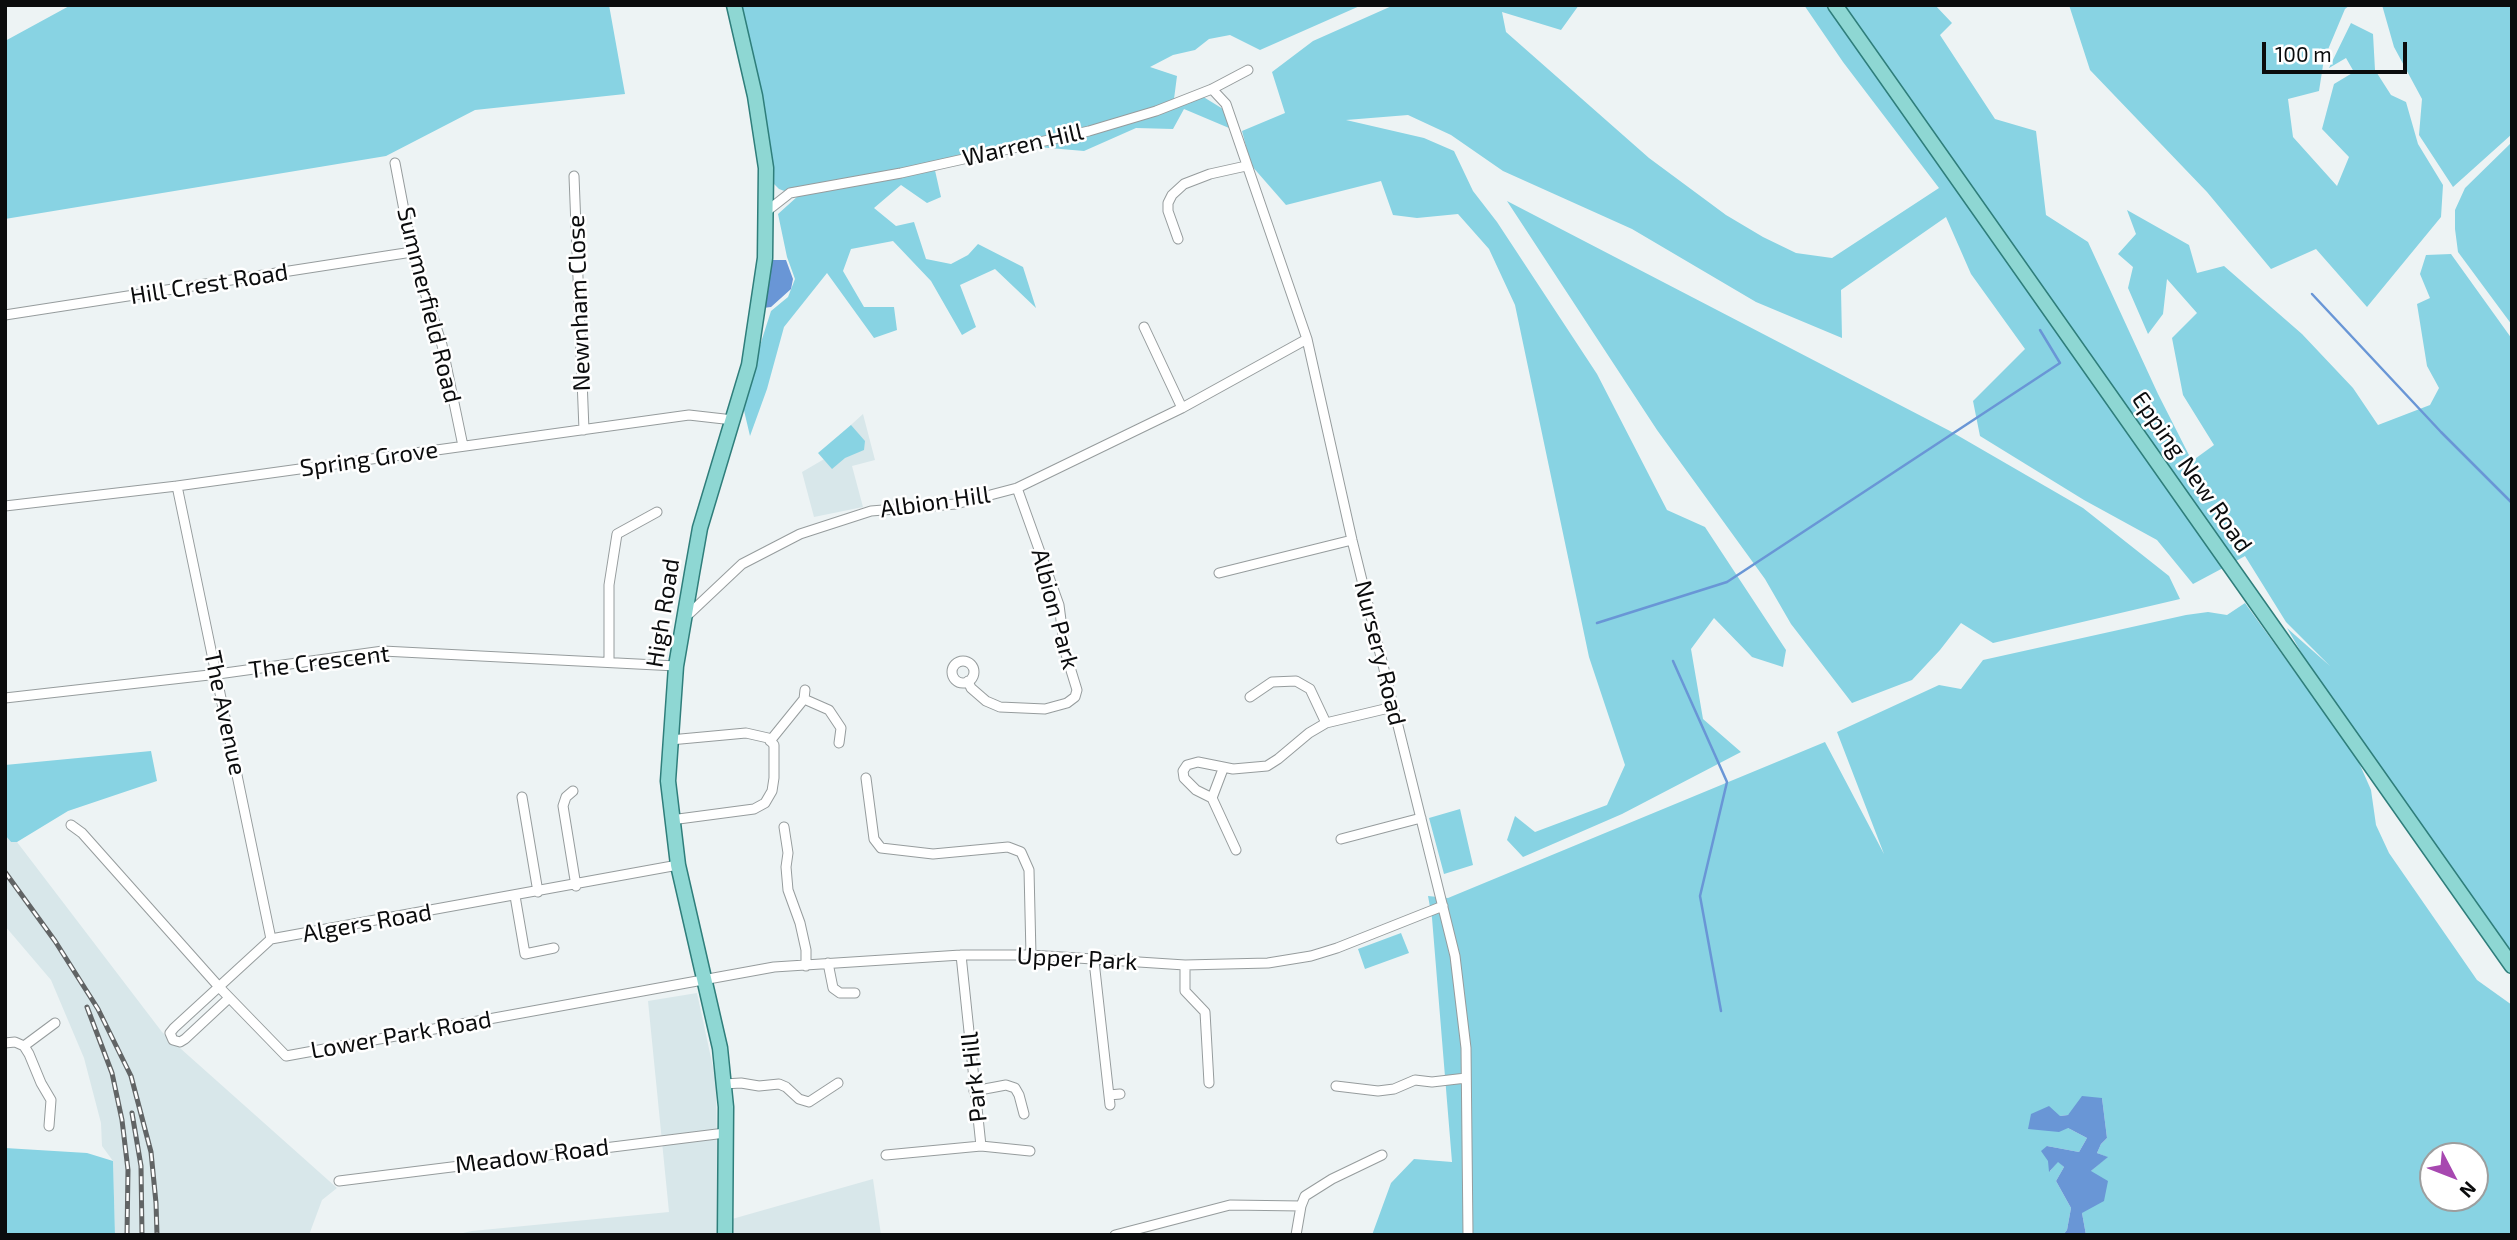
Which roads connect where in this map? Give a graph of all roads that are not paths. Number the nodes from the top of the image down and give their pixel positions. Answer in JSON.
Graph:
{"nodes":[{"id":1,"x":734,"y":5,"type":"edge"},
{"id":2,"x":1835,"y":5,"type":"edge"},
{"id":3,"x":1248,"y":70,"type":"dead end"},
{"id":4,"x":1212,"y":89,"type":"junction"},
{"id":5,"x":395,"y":163,"type":"dead end"},
{"id":6,"x":1246,"y":166,"type":"junction"},
{"id":7,"x":573,"y":176,"type":"dead end"},
{"id":8,"x":767,"y":188,"type":"junction"},
{"id":9,"x":790,"y":193,"type":"junction"},
{"id":10,"x":766,"y":211,"type":"junction"},
{"id":11,"x":1178,"y":239,"type":"dead end"},
{"id":12,"x":412,"y":252,"type":"junction"},
{"id":13,"x":5,"y":315,"type":"edge"},
{"id":14,"x":1144,"y":327,"type":"dead end"},
{"id":15,"x":1307,"y":340,"type":"junction"},
{"id":16,"x":1182,"y":408,"type":"junction"},
{"id":17,"x":733,"y":420,"type":"junction"},
{"id":18,"x":583,"y":430,"type":"junction"},
{"id":19,"x":463,"y":446,"type":"junction"},
{"id":20,"x":177,"y":486,"type":"junction"},
{"id":21,"x":1017,"y":488,"type":"junction"},
{"id":22,"x":5,"y":506,"type":"edge"},
{"id":23,"x":657,"y":512,"type":"dead end"},
{"id":24,"x":1352,"y":540,"type":"junction"},
{"id":25,"x":1219,"y":573,"type":"dead end"},
{"id":26,"x":684,"y":615,"type":"junction"},
{"id":27,"x":609,"y":661,"type":"junction"},
{"id":28,"x":676,"y":666,"type":"junction"},
{"id":29,"x":218,"y":674,"type":"junction"},
{"id":30,"x":968,"y":681,"type":"dead end"},
{"id":31,"x":1250,"y":697,"type":"dead end"},
{"id":32,"x":5,"y":698,"type":"edge"},
{"id":33,"x":1393,"y":707,"type":"junction"},
{"id":34,"x":1326,"y":723,"type":"junction"},
{"id":35,"x":670,"y":740,"type":"junction"},
{"id":36,"x":770,"y":741,"type":"junction"},
{"id":37,"x":839,"y":743,"type":"dead end"},
{"id":38,"x":1223,"y":769,"type":"junction"},
{"id":39,"x":866,"y":778,"type":"dead end"},
{"id":40,"x":573,"y":791,"type":"dead end"},
{"id":41,"x":522,"y":797,"type":"dead end"},
{"id":42,"x":1212,"y":798,"type":"junction"},
{"id":43,"x":1421,"y":818,"type":"junction"},
{"id":44,"x":671,"y":820,"type":"junction"},
{"id":45,"x":71,"y":825,"type":"dead end"},
{"id":46,"x":784,"y":827,"type":"dead end"},
{"id":47,"x":1341,"y":839,"type":"dead end"},
{"id":48,"x":1236,"y":850,"type":"dead end"},
{"id":49,"x":678,"y":865,"type":"junction"},
{"id":50,"x":576,"y":886,"type":"junction"},
{"id":51,"x":538,"y":892,"type":"junction"},
{"id":52,"x":515,"y":896,"type":"junction"},
{"id":53,"x":1443,"y":906,"type":"junction"},
{"id":54,"x":271,"y":940,"type":"junction"},
{"id":55,"x":554,"y":948,"type":"dead end"},
{"id":56,"x":961,"y":955,"type":"junction"},
{"id":57,"x":1031,"y":955,"type":"junction"},
{"id":58,"x":1094,"y":961,"type":"junction"},
{"id":59,"x":828,"y":963,"type":"junction"},
{"id":60,"x":1185,"y":965,"type":"junction"},
{"id":61,"x":806,"y":966,"type":"junction"},
{"id":62,"x":2512,"y":966,"type":"edge"},
{"id":63,"x":704,"y":981,"type":"junction"},
{"id":64,"x":220,"y":988,"type":"junction"},
{"id":65,"x":855,"y":993,"type":"dead end"},
{"id":66,"x":229,"y":998,"type":"junction"},
{"id":67,"x":55,"y":1023,"type":"dead end"},
{"id":68,"x":5,"y":1042,"type":"edge"},
{"id":69,"x":24,"y":1046,"type":"junction"},
{"id":70,"x":1466,"y":1078,"type":"junction"},
{"id":71,"x":838,"y":1083,"type":"dead end"},
{"id":72,"x":1209,"y":1083,"type":"dead end"},
{"id":73,"x":724,"y":1084,"type":"junction"},
{"id":74,"x":1336,"y":1086,"type":"dead end"},
{"id":75,"x":974,"y":1091,"type":"junction"},
{"id":76,"x":1121,"y":1094,"type":"dead end"},
{"id":77,"x":1024,"y":1114,"type":"dead end"},
{"id":78,"x":49,"y":1126,"type":"dead end"},
{"id":79,"x":725,"y":1133,"type":"junction"},
{"id":80,"x":981,"y":1146,"type":"junction"},
{"id":81,"x":1030,"y":1151,"type":"dead end"},
{"id":82,"x":1382,"y":1155,"type":"dead end"},
{"id":83,"x":886,"y":1156,"type":"dead end"},
{"id":84,"x":339,"y":1181,"type":"dead end"},
{"id":85,"x":1301,"y":1206,"type":"junction"},
{"id":86,"x":725,"y":1235,"type":"edge"},
{"id":87,"x":1115,"y":1235,"type":"edge"},
{"id":88,"x":1296,"y":1235,"type":"edge"},
{"id":89,"x":1468,"y":1235,"type":"edge"}],
"edges":[{"from":1,"to":8,"type":"main road","name":"High Road"},
{"from":2,"to":62,"type":"main road","name":"Epping New Road"},
{"from":3,"to":4,"type":"street","name":"Warren Hill"},
{"from":4,"to":6,"type":"street","name":"Nursery Road"},
{"from":4,"to":9,"type":"street","name":"Warren Hill"},
{"from":5,"to":12,"type":"street","name":"Summerfield Road"},
{"from":6,"to":11,"type":"street"},
{"from":6,"to":15,"type":"street","name":"Nursery Road"},
{"from":7,"to":18,"type":"street","name":"Newnham Close"},
{"from":8,"to":9,"type":"street","name":"Warren Hill"},
{"from":8,"to":10,"type":"main road","name":"High Road"},
{"from":9,"to":10,"type":"street","name":"Warren Hill"},
{"from":10,"to":17,"type":"main road","name":"High Road"},
{"from":12,"to":13,"type":"street","name":"Hill Crest Road"},
{"from":12,"to":19,"type":"street","name":"Summerfield Road"},
{"from":14,"to":16,"type":"street"},
{"from":15,"to":16,"type":"street","name":"Albion Hill"},
{"from":15,"to":24,"type":"street","name":"Nursery Road"},
{"from":16,"to":21,"type":"street","name":"Albion Hill"},
{"from":17,"to":18,"type":"street","name":"Spring Grove"},
{"from":17,"to":26,"type":"main road","name":"High Road"},
{"from":18,"to":19,"type":"street","name":"Spring Grove"},
{"from":19,"to":20,"type":"street","name":"Spring Grove"},
{"from":20,"to":22,"type":"street","name":"Spring Grove"},
{"from":20,"to":29,"type":"street","name":"The Avenue"},
{"from":21,"to":26,"type":"street","name":"Albion Hill"},
{"from":21,"to":30,"type":"street","name":"Albion Park"},
{"from":23,"to":27,"type":"street"},
{"from":24,"to":25,"type":"street"},
{"from":24,"to":33,"type":"street","name":"Nursery Road"},
{"from":26,"to":28,"type":"main road","name":"High Road"},
{"from":27,"to":28,"type":"street","name":"The Crescent"},
{"from":27,"to":29,"type":"street","name":"The Crescent"},
{"from":28,"to":35,"type":"main road","name":"High Road"},
{"from":29,"to":32,"type":"street","name":"The Crescent"},
{"from":29,"to":54,"type":"street","name":"The Avenue"},
{"from":31,"to":34,"type":"street"},
{"from":33,"to":34,"type":"street"},
{"from":33,"to":43,"type":"street","name":"Nursery Road"},
{"from":34,"to":38,"type":"street"},
{"from":35,"to":36,"type":"street"},
{"from":35,"to":44,"type":"main road","name":"High Road"},
{"from":36,"to":37,"type":"street"},
{"from":36,"to":44,"type":"street"},
{"from":38,"to":42,"type":"street"},
{"from":38,"to":42,"type":"street"},
{"from":39,"to":57,"type":"street"},
{"from":40,"to":50,"type":"street"},
{"from":41,"to":51,"type":"street"},
{"from":42,"to":48,"type":"street"},
{"from":43,"to":47,"type":"street"},
{"from":43,"to":53,"type":"street","name":"Nursery Road"},
{"from":44,"to":49,"type":"main road","name":"High Road"},
{"from":45,"to":64,"type":"street","name":"Lower Park Road"},
{"from":46,"to":61,"type":"street"},
{"from":49,"to":50,"type":"street","name":"Algers Road"},
{"from":49,"to":63,"type":"main road","name":"High Road"},
{"from":50,"to":51,"type":"street","name":"Algers Road"},
{"from":51,"to":52,"type":"street","name":"Algers Road"},
{"from":52,"to":54,"type":"street","name":"Algers Road"},
{"from":52,"to":55,"type":"street"},
{"from":53,"to":60,"type":"street","name":"Upper Park"},
{"from":53,"to":70,"type":"street","name":"Nursery Road"},
{"from":54,"to":64,"type":"street","name":"Algers Road"},
{"from":56,"to":57,"type":"street","name":"Upper Park"},
{"from":56,"to":59,"type":"street","name":"Upper Park"},
{"from":56,"to":75,"type":"street","name":"Park Hill"},
{"from":57,"to":58,"type":"street","name":"Upper Park"},
{"from":58,"to":60,"type":"street","name":"Upper Park"},
{"from":58,"to":76,"type":"street"},
{"from":59,"to":61,"type":"street","name":"Upper Park"},
{"from":59,"to":65,"type":"street"},
{"from":60,"to":72,"type":"street"},
{"from":61,"to":63,"type":"street","name":"Upper Park"},
{"from":63,"to":66,"type":"street","name":"Lower Park Road"},
{"from":63,"to":73,"type":"main road","name":"High Road"},
{"from":64,"to":66,"type":"street","name":"Lower Park Road"},
{"from":64,"to":66,"type":"street","name":"Algers Road"},
{"from":67,"to":69,"type":"street"},
{"from":68,"to":69,"type":"street"},
{"from":69,"to":78,"type":"street"},
{"from":70,"to":74,"type":"street"},
{"from":70,"to":89,"type":"street","name":"Nursery Road"},
{"from":71,"to":73,"type":"street"},
{"from":73,"to":79,"type":"main road","name":"High Road"},
{"from":75,"to":77,"type":"street"},
{"from":75,"to":80,"type":"street","name":"Park Hill"},
{"from":79,"to":84,"type":"street","name":"Meadow Road"},
{"from":79,"to":86,"type":"main road","name":"High Road"},
{"from":80,"to":81,"type":"street"},
{"from":80,"to":83,"type":"street","name":"Park Hill"},
{"from":82,"to":85,"type":"street"},
{"from":85,"to":87,"type":"street"},
{"from":85,"to":88,"type":"street"}]}
